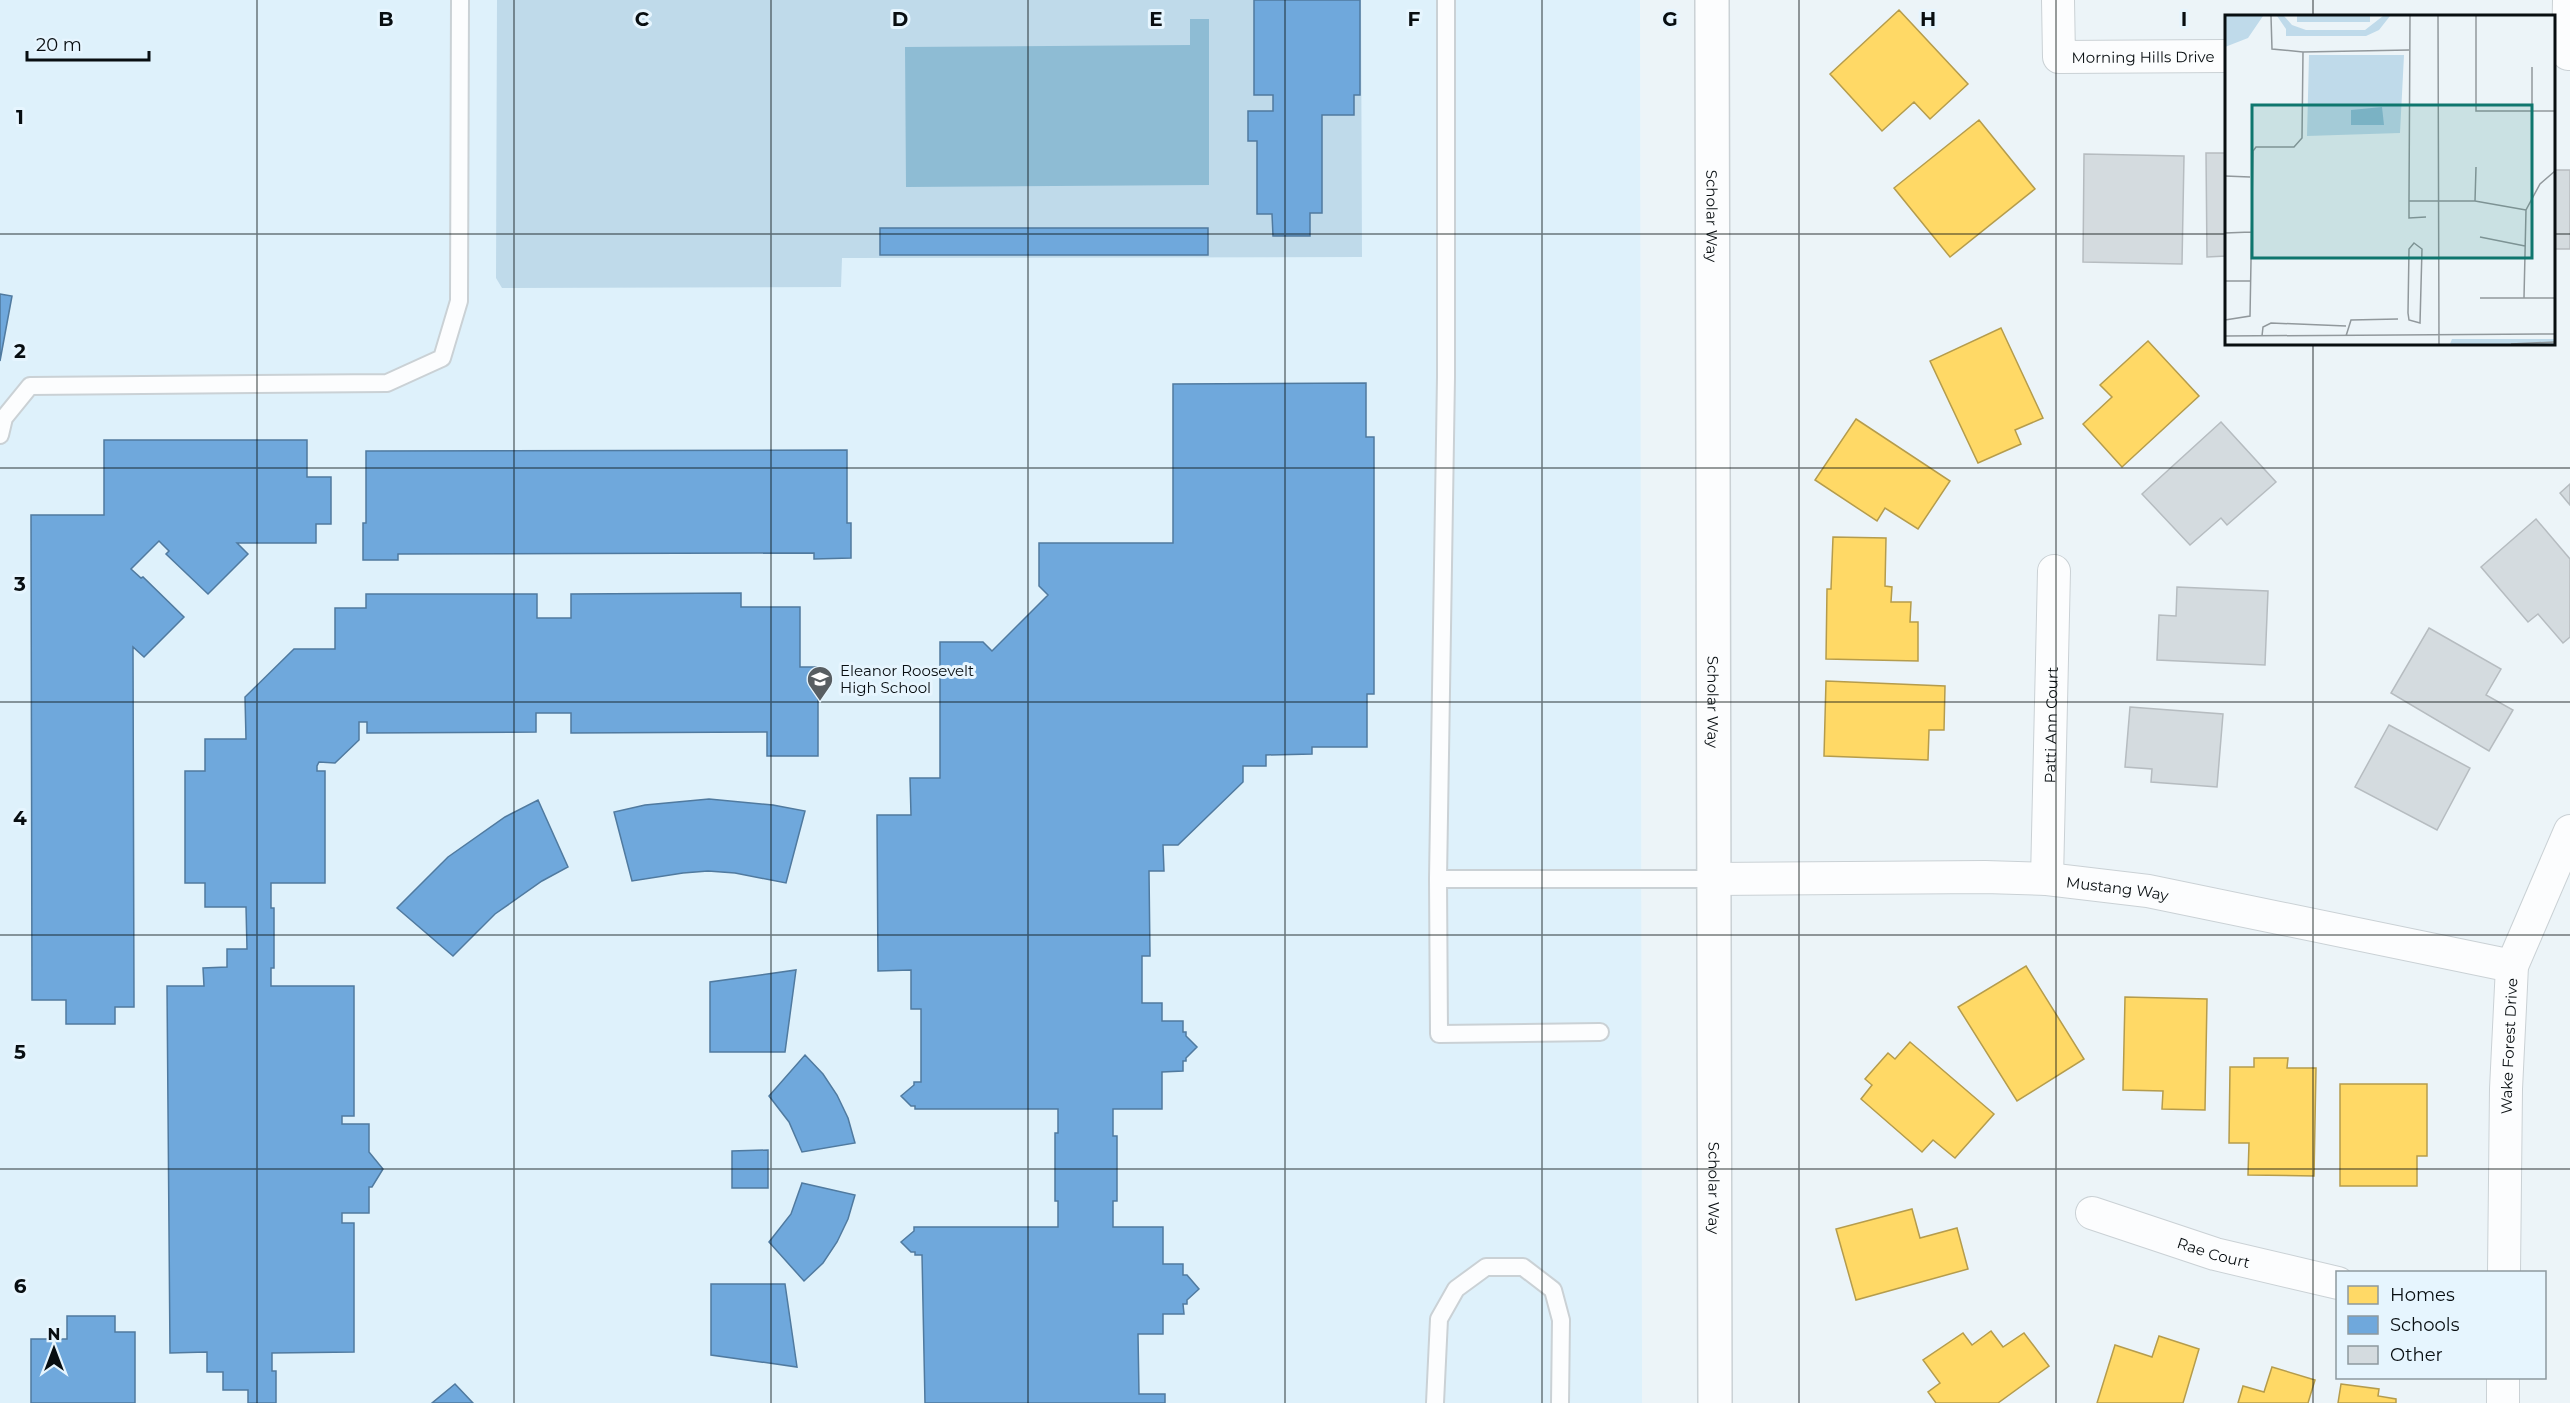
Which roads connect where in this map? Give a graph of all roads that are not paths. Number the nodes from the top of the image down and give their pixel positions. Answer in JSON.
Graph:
{"nodes":[{"id":1,"x":460,"y":0,"type":"edge"},
{"id":2,"x":1446,"y":0,"type":"edge"},
{"id":3,"x":1712,"y":0,"type":"edge"},
{"id":4,"x":2058,"y":0,"type":"edge"},
{"id":5,"x":2569,"y":0,"type":"edge"},
{"id":6,"x":2564,"y":54,"type":"edge"},
{"id":7,"x":2225,"y":56,"type":"edge"},
{"id":8,"x":0,"y":435,"type":"edge"},
{"id":9,"x":2054,"y":571,"type":"dead end"},
{"id":10,"x":2570,"y":831,"type":"edge"},
{"id":11,"x":1438,"y":879,"type":"junction"},
{"id":12,"x":1714,"y":879,"type":"junction"},
{"id":13,"x":2047,"y":879,"type":"junction"},
{"id":14,"x":2512,"y":966,"type":"junction"},
{"id":15,"x":1600,"y":1032,"type":"dead end"},
{"id":16,"x":2092,"y":1213,"type":"dead end"},
{"id":17,"x":2504,"y":1271,"type":"edge"},
{"id":18,"x":2336,"y":1282,"type":"edge"},
{"id":19,"x":2503,"y":1379,"type":"edge"},
{"id":20,"x":1435,"y":1403,"type":"edge"},
{"id":21,"x":1560,"y":1403,"type":"edge"},
{"id":22,"x":1715,"y":1403,"type":"edge"},
{"id":23,"x":2503,"y":1403,"type":"edge"}],
"edges":[{"from":1,"to":8,"type":"lane"},
{"from":2,"to":11,"type":"lane"},
{"from":3,"to":12,"type":"street","name":"Scholar Way"},
{"from":4,"to":7,"type":"street","name":"Morning Hills Drive"},
{"from":5,"to":6,"type":"street"},
{"from":9,"to":13,"type":"street","name":"Patti Ann Court"},
{"from":10,"to":14,"type":"street","name":"Wake Forest Drive"},
{"from":11,"to":12,"type":"lane"},
{"from":11,"to":15,"type":"lane"},
{"from":12,"to":13,"type":"street","name":"Mustang Way"},
{"from":12,"to":22,"type":"street","name":"Scholar Way"},
{"from":13,"to":14,"type":"street","name":"Mustang Way"},
{"from":14,"to":17,"type":"street","name":"Wake Forest Drive"},
{"from":16,"to":18,"type":"street","name":"Rae Court"},
{"from":19,"to":23,"type":"street"},
{"from":20,"to":21,"type":"lane"}]}
